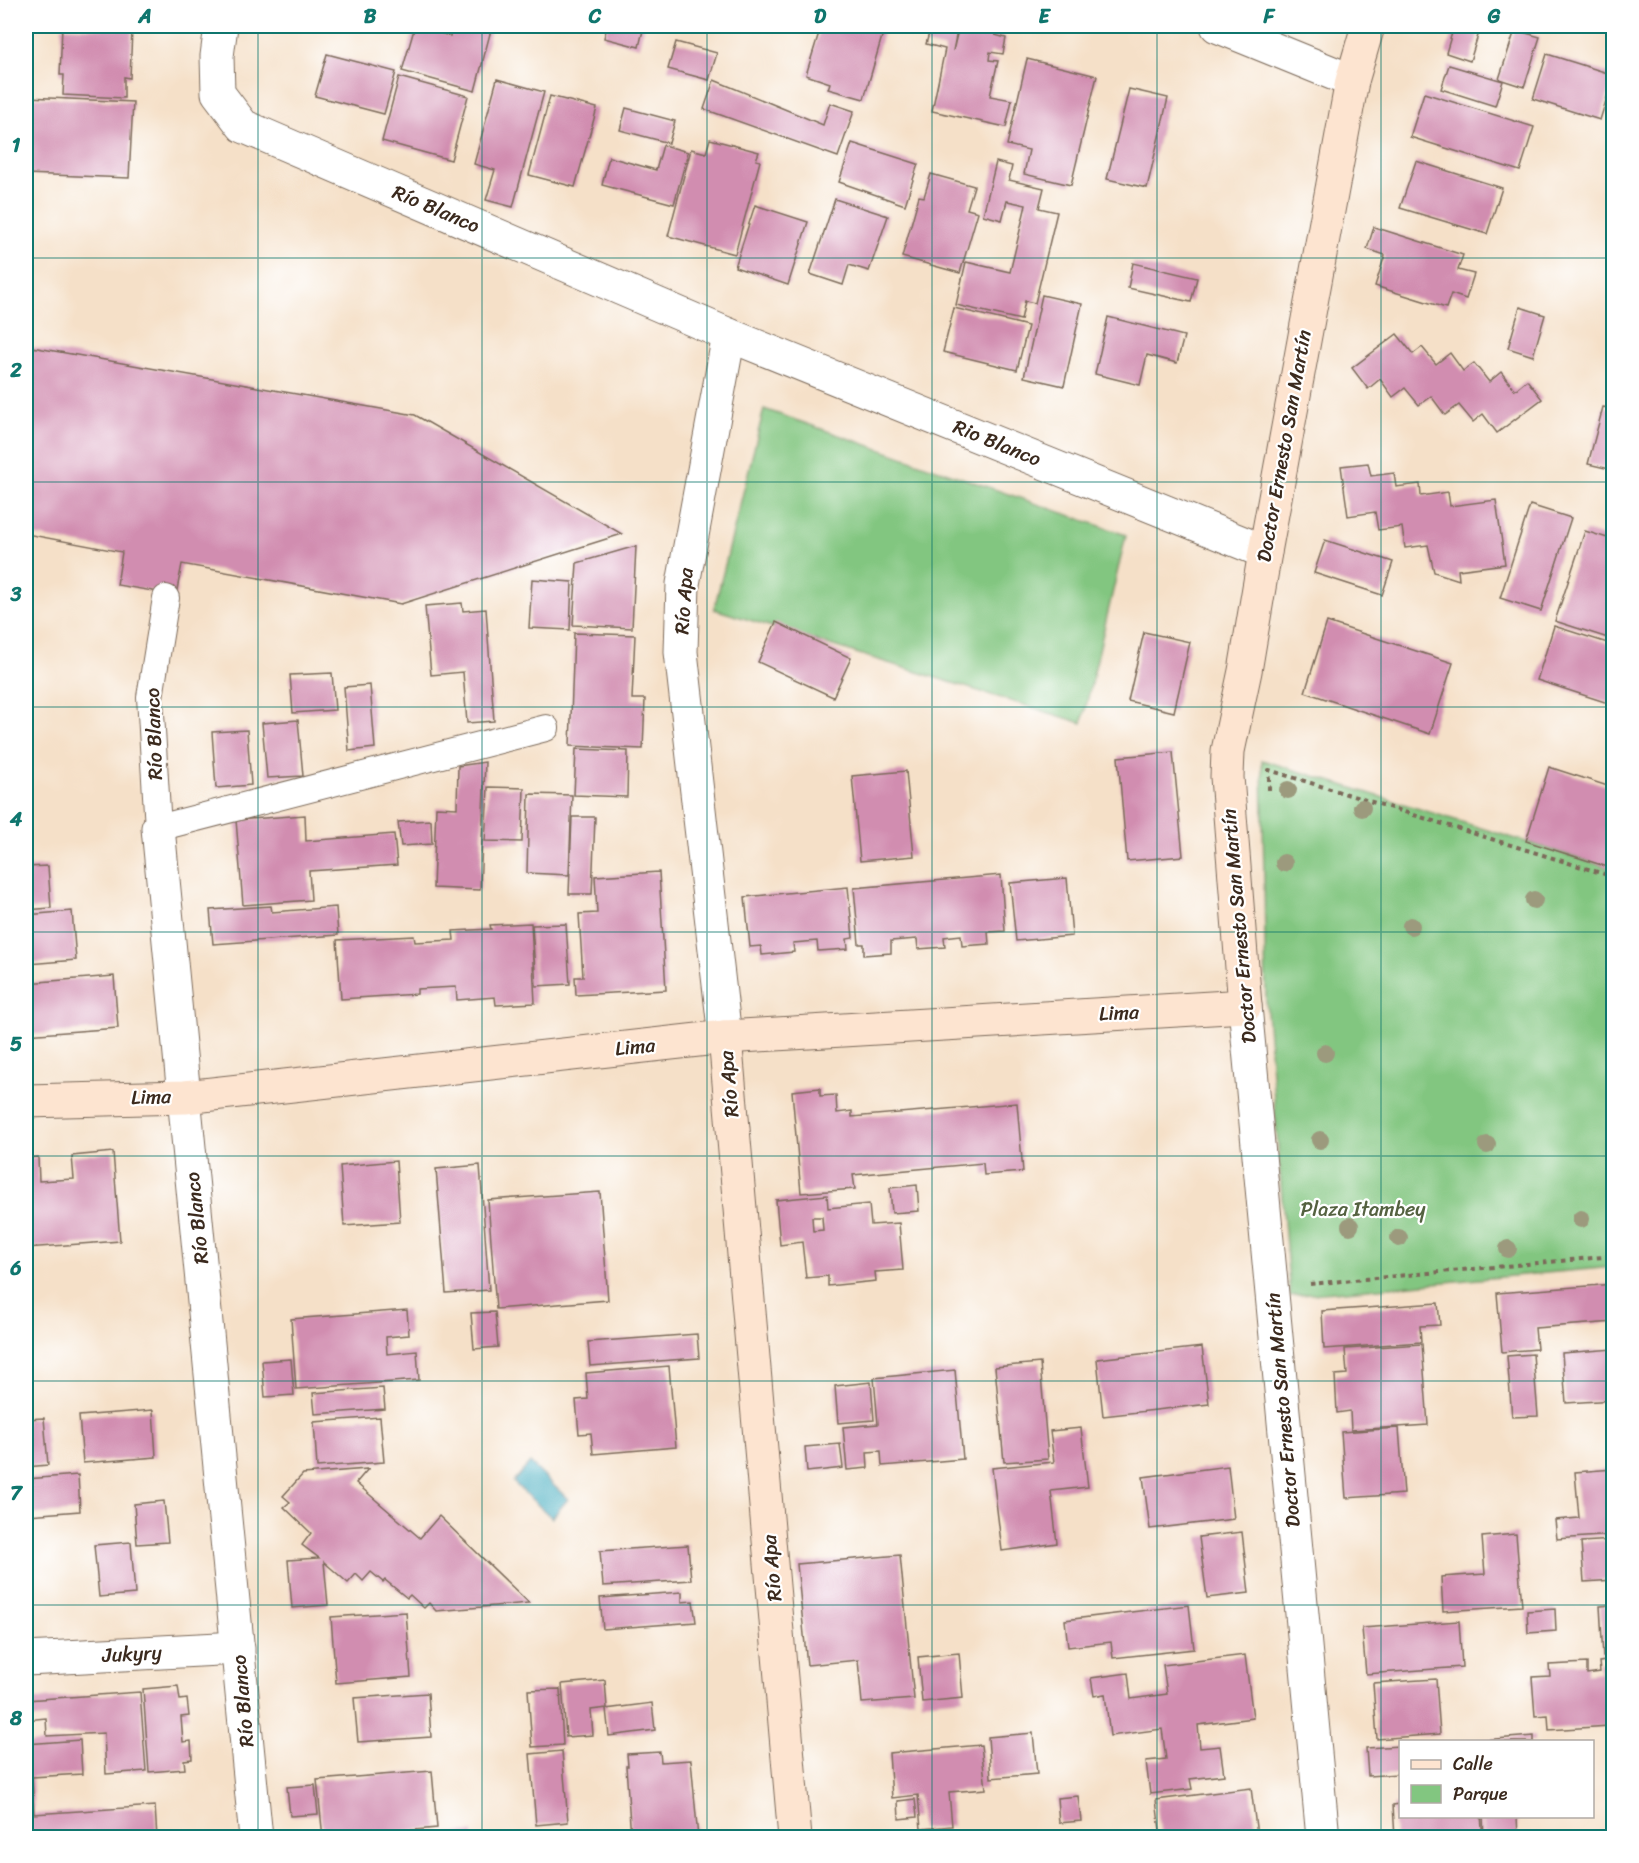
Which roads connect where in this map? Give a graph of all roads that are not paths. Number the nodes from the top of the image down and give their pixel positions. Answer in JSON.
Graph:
{"nodes":[{"id":1,"x":221,"y":26,"type":"edge"},
{"id":2,"x":1217,"y":26,"type":"edge"},
{"id":3,"x":1368,"y":26,"type":"edge"},
{"id":4,"x":1352,"y":81,"type":"junction"},
{"id":5,"x":729,"y":334,"type":"junction"},
{"id":6,"x":1265,"y":552,"type":"junction"},
{"id":7,"x":166,"y":598,"type":"dead end"},
{"id":8,"x":546,"y":728,"type":"dead end"},
{"id":9,"x":158,"y":828,"type":"junction"},
{"id":10,"x":1245,"y":1006,"type":"junction"},
{"id":11,"x":725,"y":1037,"type":"junction"},
{"id":12,"x":185,"y":1096,"type":"junction"},
{"id":13,"x":26,"y":1101,"type":"edge"},
{"id":14,"x":238,"y":1648,"type":"junction"},
{"id":15,"x":26,"y":1659,"type":"edge"},
{"id":16,"x":256,"y":1838,"type":"edge"},
{"id":17,"x":795,"y":1838,"type":"edge"},
{"id":18,"x":1323,"y":1838,"type":"edge"}],
"edges":[{"from":1,"to":5,"type":"street","name":"Río Blanco"},
{"from":2,"to":4,"type":"street"},
{"from":3,"to":4,"type":"street","name":"Doctor Ernesto San Martín"},
{"from":4,"to":6,"type":"street","name":"Doctor Ernesto San Martín"},
{"from":5,"to":6,"type":"street","name":"Rio Blanco"},
{"from":5,"to":11,"type":"street","name":"Río Apa"},
{"from":6,"to":10,"type":"street","name":"Doctor Ernesto San Martín"},
{"from":7,"to":9,"type":"lane","name":"Río Blanco"},
{"from":8,"to":9,"type":"lane"},
{"from":9,"to":12,"type":"street","name":"Río Blanco"},
{"from":10,"to":11,"type":"street","name":"Lima"},
{"from":10,"to":18,"type":"street","name":"Doctor Ernesto San Martín"},
{"from":11,"to":12,"type":"street","name":"Lima"},
{"from":11,"to":17,"type":"street","name":"Río Apa"},
{"from":12,"to":13,"type":"street","name":"Lima"},
{"from":12,"to":14,"type":"street","name":"Río Blanco"},
{"from":14,"to":15,"type":"street","name":"Jukyry"},
{"from":14,"to":16,"type":"street","name":"Río Blanco"}]}
